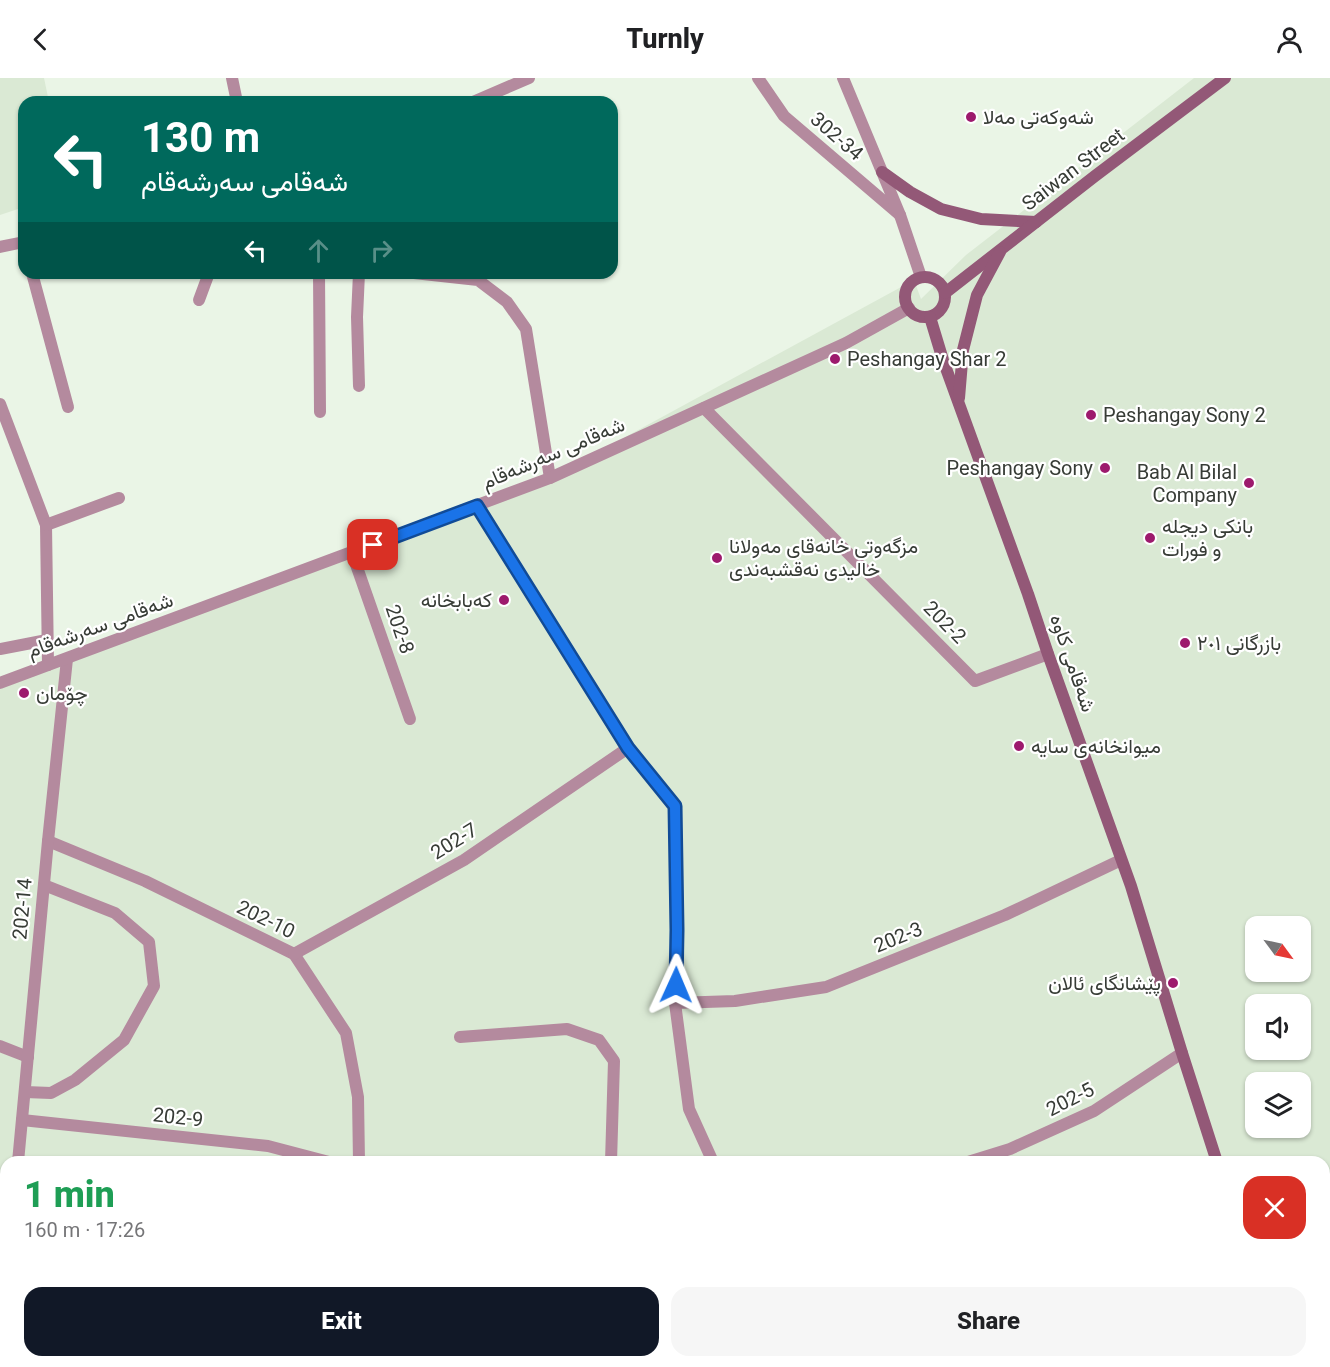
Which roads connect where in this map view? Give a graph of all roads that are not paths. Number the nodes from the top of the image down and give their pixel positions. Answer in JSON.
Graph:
{"nodes":[{"id":1,"x":231,"y":78,"type":"edge"},
{"id":2,"x":529,"y":78,"type":"edge"},
{"id":3,"x":759,"y":78,"type":"edge"},
{"id":4,"x":843,"y":78,"type":"edge"},
{"id":5,"x":1225,"y":78,"type":"edge"},
{"id":6,"x":236,"y":96,"type":"edge"},
{"id":7,"x":487,"y":96,"type":"edge"},
{"id":8,"x":882,"y":172,"type":"junction"},
{"id":9,"x":900,"y":215,"type":"junction"},
{"id":10,"x":1036,"y":222,"type":"junction"},
{"id":11,"x":18,"y":243,"type":"edge"},
{"id":12,"x":0,"y":247,"type":"edge"},
{"id":13,"x":1003,"y":248,"type":"junction"},
{"id":14,"x":921,"y":277,"type":"junction"},
{"id":15,"x":34,"y":279,"type":"edge"},
{"id":16,"x":206,"y":279,"type":"edge"},
{"id":17,"x":319,"y":279,"type":"edge"},
{"id":18,"x":359,"y":279,"type":"edge"},
{"id":19,"x":473,"y":279,"type":"edge"},
{"id":20,"x":945,"y":292,"type":"junction"},
{"id":21,"x":199,"y":300,"type":"dead end"},
{"id":22,"x":909,"y":308,"type":"junction"},
{"id":23,"x":930,"y":316,"type":"junction"},
{"id":24,"x":359,"y":386,"type":"dead end"},
{"id":25,"x":959,"y":402,"type":"junction"},
{"id":26,"x":0,"y":404,"type":"edge"},
{"id":27,"x":68,"y":407,"type":"dead end"},
{"id":28,"x":704,"y":408,"type":"junction"},
{"id":29,"x":320,"y":412,"type":"dead end"},
{"id":30,"x":550,"y":478,"type":"junction"},
{"id":31,"x":119,"y":498,"type":"dead end"},
{"id":32,"x":477,"y":506,"type":"junction"},
{"id":33,"x":46,"y":525,"type":"junction"},
{"id":34,"x":352,"y":553,"type":"junction"},
{"id":35,"x":47,"y":640,"type":"junction"},
{"id":36,"x":0,"y":649,"type":"edge"},
{"id":37,"x":1048,"y":654,"type":"junction"},
{"id":38,"x":67,"y":659,"type":"junction"},
{"id":39,"x":48,"y":665,"type":"junction"},
{"id":40,"x":0,"y":683,"type":"edge"},
{"id":41,"x":410,"y":719,"type":"dead end"},
{"id":42,"x":628,"y":748,"type":"junction"},
{"id":43,"x":48,"y":841,"type":"junction"},
{"id":44,"x":1121,"y":860,"type":"junction"},
{"id":45,"x":44,"y":885,"type":"junction"},
{"id":46,"x":294,"y":954,"type":"junction"},
{"id":47,"x":675,"y":1003,"type":"junction"},
{"id":48,"x":460,"y":1037,"type":"dead end"},
{"id":49,"x":0,"y":1046,"type":"edge"},
{"id":50,"x":1182,"y":1053,"type":"junction"},
{"id":51,"x":28,"y":1057,"type":"junction"},
{"id":52,"x":25,"y":1092,"type":"junction"},
{"id":53,"x":22,"y":1120,"type":"junction"},
{"id":54,"x":19,"y":1156,"type":"edge"},
{"id":55,"x":306,"y":1156,"type":"edge"},
{"id":56,"x":359,"y":1156,"type":"edge"},
{"id":57,"x":611,"y":1156,"type":"edge"},
{"id":58,"x":710,"y":1156,"type":"edge"},
{"id":59,"x":987,"y":1156,"type":"edge"},
{"id":60,"x":1215,"y":1156,"type":"edge"}],
"edges":[{"from":1,"to":6,"type":"street"},
{"from":2,"to":7,"type":"street"},
{"from":3,"to":9,"type":"street","name":"302-34"},
{"from":4,"to":8,"type":"street"},
{"from":5,"to":10,"type":"main road","name":"Saiwan Street"},
{"from":8,"to":9,"type":"street"},
{"from":8,"to":10,"type":"main road"},
{"from":9,"to":14,"type":"street"},
{"from":10,"to":13,"type":"main road","name":"Saiwan Street"},
{"from":11,"to":12,"type":"street"},
{"from":13,"to":20,"type":"main road","name":"Saiwan Street"},
{"from":13,"to":25,"type":"main road"},
{"from":14,"to":20,"type":"main road"},
{"from":14,"to":22,"type":"main road"},
{"from":15,"to":27,"type":"street"},
{"from":16,"to":21,"type":"street"},
{"from":17,"to":29,"type":"street"},
{"from":18,"to":24,"type":"street"},
{"from":19,"to":30,"type":"street"},
{"from":20,"to":23,"type":"main road"},
{"from":22,"to":23,"type":"main road"},
{"from":22,"to":28,"type":"street","name":"شەقامی سەرشەقام"},
{"from":23,"to":25,"type":"main road","name":"شەقامی کاوە"},
{"from":25,"to":37,"type":"main road","name":"شەقامی کاوە"},
{"from":26,"to":33,"type":"street"},
{"from":28,"to":30,"type":"street","name":"شەقامی سەرشەقام"},
{"from":28,"to":37,"type":"street","name":"202-2"},
{"from":30,"to":32,"type":"street","name":"شەقامی سەرشەقام"},
{"from":31,"to":33,"type":"street"},
{"from":32,"to":34,"type":"street","name":"شەقامی سەرشەقام"},
{"from":32,"to":42,"type":"street"},
{"from":33,"to":35,"type":"street"},
{"from":34,"to":38,"type":"street","name":"شەقامی سەرشەقام"},
{"from":34,"to":41,"type":"street","name":"202-8"},
{"from":35,"to":36,"type":"street"},
{"from":35,"to":39,"type":"street"},
{"from":37,"to":44,"type":"main road","name":"شەقامی کاوە"},
{"from":38,"to":39,"type":"street","name":"شەقامی سەرشەقام"},
{"from":38,"to":43,"type":"street","name":"202-14"},
{"from":39,"to":40,"type":"street","name":"شەقامی سەرشەقام"},
{"from":42,"to":46,"type":"street","name":"202-7"},
{"from":42,"to":47,"type":"street"},
{"from":43,"to":45,"type":"street","name":"202-14"},
{"from":43,"to":46,"type":"street","name":"202-10"},
{"from":44,"to":47,"type":"street","name":"202-3"},
{"from":44,"to":50,"type":"main road","name":"شەقامی کاوە"},
{"from":45,"to":51,"type":"street","name":"202-14"},
{"from":45,"to":52,"type":"street"},
{"from":46,"to":56,"type":"street","name":"202-10"},
{"from":47,"to":58,"type":"street"},
{"from":48,"to":57,"type":"street"},
{"from":49,"to":51,"type":"street"},
{"from":50,"to":59,"type":"street","name":"202-5"},
{"from":50,"to":60,"type":"main road","name":"شەقامی کاوە"},
{"from":51,"to":52,"type":"street","name":"202-14"},
{"from":52,"to":53,"type":"street","name":"202-14"},
{"from":53,"to":54,"type":"street","name":"202-14"},
{"from":53,"to":55,"type":"street","name":"202-9"}]}
